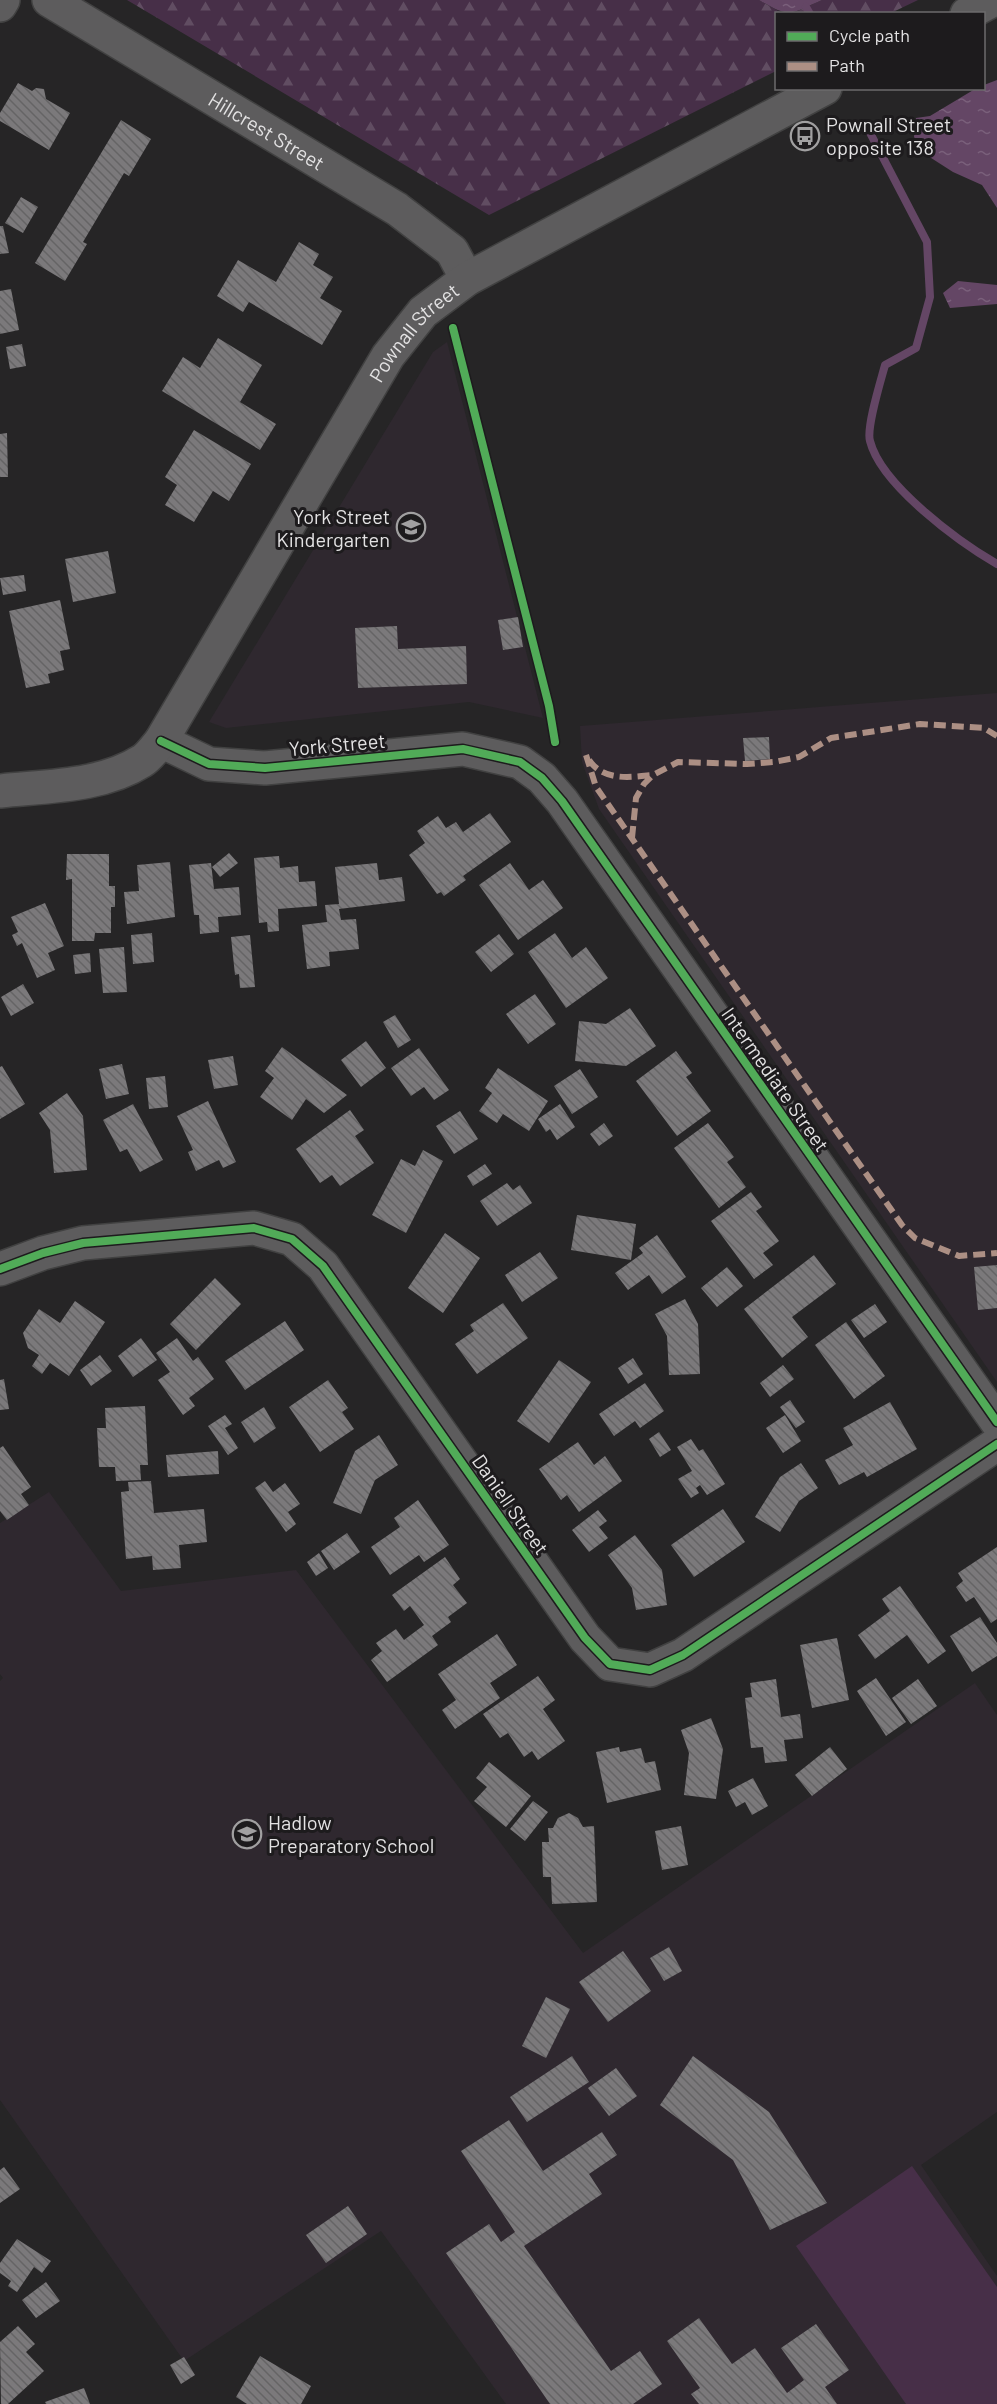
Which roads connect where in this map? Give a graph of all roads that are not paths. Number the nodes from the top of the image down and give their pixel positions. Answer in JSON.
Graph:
{"nodes":[{"id":1,"x":3,"y":0,"type":"edge"},
{"id":2,"x":49,"y":0,"type":"edge"},
{"id":3,"x":993,"y":0,"type":"edge"},
{"id":4,"x":0,"y":5,"type":"edge"},
{"id":5,"x":971,"y":12,"type":"edge"},
{"id":6,"x":821,"y":90,"type":"edge"},
{"id":7,"x":467,"y":279,"type":"junction"},
{"id":8,"x":161,"y":741,"type":"junction"},
{"id":9,"x":520,"y":762,"type":"joint"},
{"id":10,"x":0,"y":791,"type":"edge"},
{"id":11,"x":0,"y":1269,"type":"edge"},
{"id":12,"x":997,"y":1422,"type":"edge"},
{"id":13,"x":997,"y":1444,"type":"edge"}],
"edges":[{"from":1,"to":4,"type":"street"},
{"from":2,"to":7,"type":"street","name":"Hillcrest Street"},
{"from":3,"to":5,"type":"street"},
{"from":6,"to":7,"type":"street","name":"Pownall Street"},
{"from":7,"to":8,"type":"street","name":"Pownall Street"},
{"from":8,"to":9,"type":"street","name":"York Street"},
{"from":8,"to":10,"type":"street"},
{"from":9,"to":12,"type":"street","name":"Intermediate Street"},
{"from":11,"to":13,"type":"street","name":"Daniell Street"}]}
